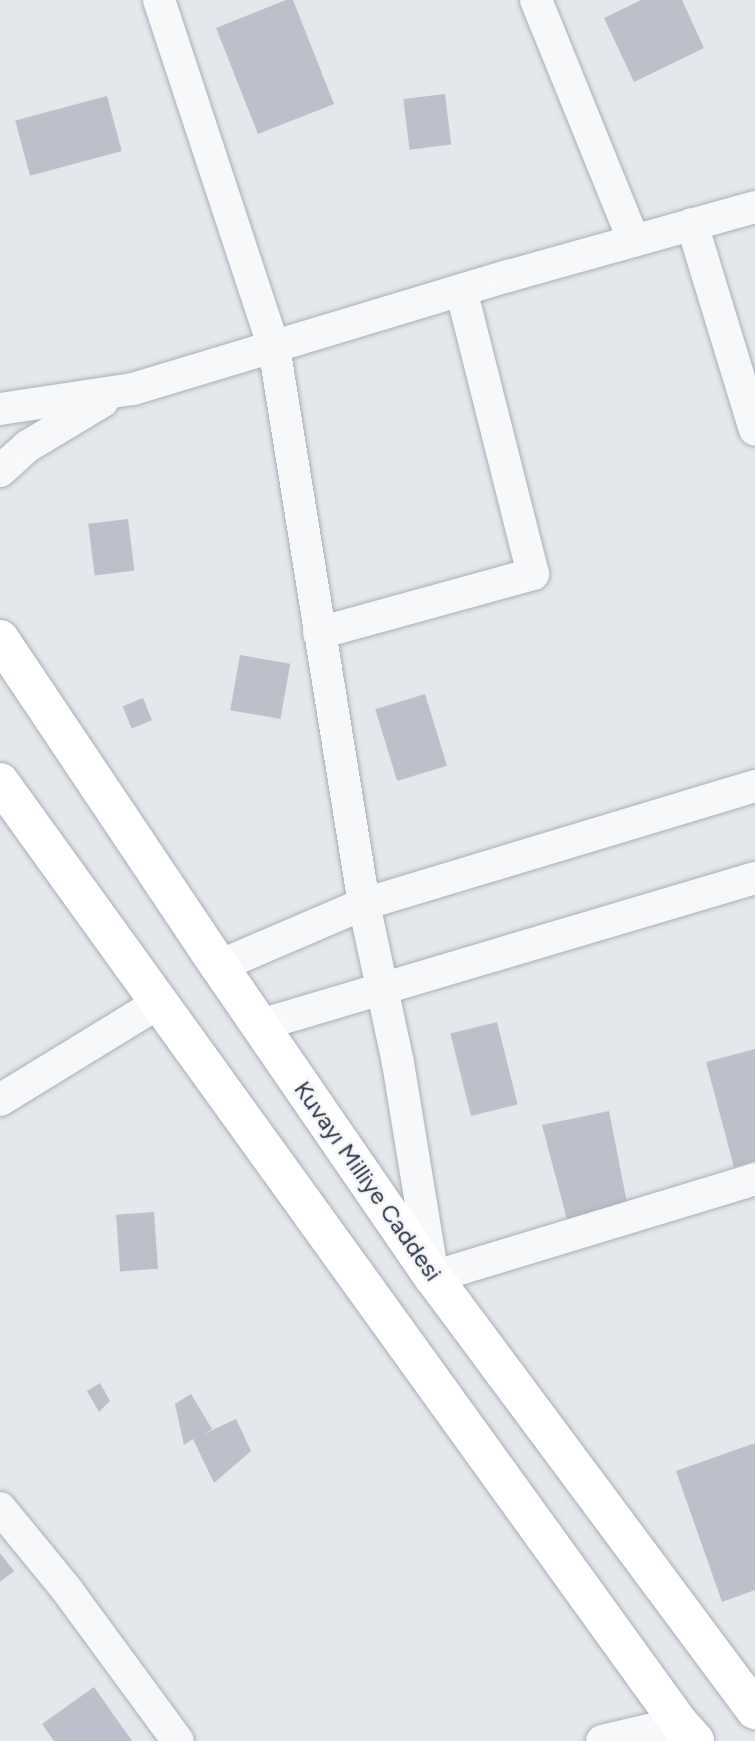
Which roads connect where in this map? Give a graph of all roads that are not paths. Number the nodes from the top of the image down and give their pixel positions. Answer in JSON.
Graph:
{"nodes":[{"id":1,"x":159,"y":0,"type":"edge"},
{"id":2,"x":536,"y":0,"type":"edge"},
{"id":3,"x":755,"y":207,"type":"edge"},
{"id":4,"x":692,"y":224,"type":"junction"},
{"id":5,"x":634,"y":241,"type":"junction"},
{"id":6,"x":461,"y":290,"type":"junction"},
{"id":7,"x":274,"y":347,"type":"junction"},
{"id":8,"x":120,"y":392,"type":"junction"},
{"id":9,"x":0,"y":409,"type":"edge"},
{"id":10,"x":755,"y":430,"type":"edge"},
{"id":11,"x":0,"y":471,"type":"edge"},
{"id":12,"x":319,"y":633,"type":"junction"},
{"id":13,"x":0,"y":639,"type":"edge"},
{"id":14,"x":0,"y":782,"type":"edge"},
{"id":15,"x":755,"y":786,"type":"edge"},
{"id":16,"x":755,"y":878,"type":"edge"},
{"id":17,"x":364,"y":904,"type":"junction"},
{"id":18,"x":219,"y":966,"type":"junction"},
{"id":19,"x":382,"y":989,"type":"junction"},
{"id":20,"x":158,"y":1003,"type":"junction"},
{"id":21,"x":260,"y":1025,"type":"junction"},
{"id":22,"x":0,"y":1100,"type":"edge"},
{"id":23,"x":755,"y":1179,"type":"edge"},
{"id":24,"x":433,"y":1277,"type":"junction"},
{"id":25,"x":0,"y":1508,"type":"edge"},
{"id":26,"x":754,"y":1706,"type":"edge"},
{"id":27,"x":687,"y":1732,"type":"edge"},
{"id":28,"x":178,"y":1741,"type":"edge"},
{"id":29,"x":602,"y":1741,"type":"edge"}],
"edges":[{"from":1,"to":7,"type":"street"},
{"from":2,"to":5,"type":"street"},
{"from":3,"to":4,"type":"street"},
{"from":4,"to":5,"type":"street"},
{"from":4,"to":10,"type":"street"},
{"from":5,"to":6,"type":"street"},
{"from":6,"to":7,"type":"street"},
{"from":6,"to":12,"type":"street"},
{"from":7,"to":8,"type":"street"},
{"from":7,"to":12,"type":"street"},
{"from":8,"to":9,"type":"street"},
{"from":8,"to":11,"type":"street"},
{"from":12,"to":17,"type":"street"},
{"from":13,"to":18,"type":"main road","name":"Kuvayı Milliye Caddesi"},
{"from":14,"to":20,"type":"main road"},
{"from":15,"to":17,"type":"street"},
{"from":16,"to":19,"type":"street"},
{"from":17,"to":18,"type":"street"},
{"from":17,"to":19,"type":"street"},
{"from":18,"to":21,"type":"main road","name":"Kuvayı Milliye Caddesi"},
{"from":19,"to":21,"type":"street"},
{"from":19,"to":24,"type":"street"},
{"from":20,"to":22,"type":"street"},
{"from":20,"to":27,"type":"main road"},
{"from":21,"to":24,"type":"main road","name":"Kuvayı Milliye Caddesi"},
{"from":23,"to":24,"type":"street"},
{"from":24,"to":26,"type":"main road","name":"Kuvayı Milliye Caddesi"},
{"from":25,"to":28,"type":"street"},
{"from":27,"to":29,"type":"street"}]}
